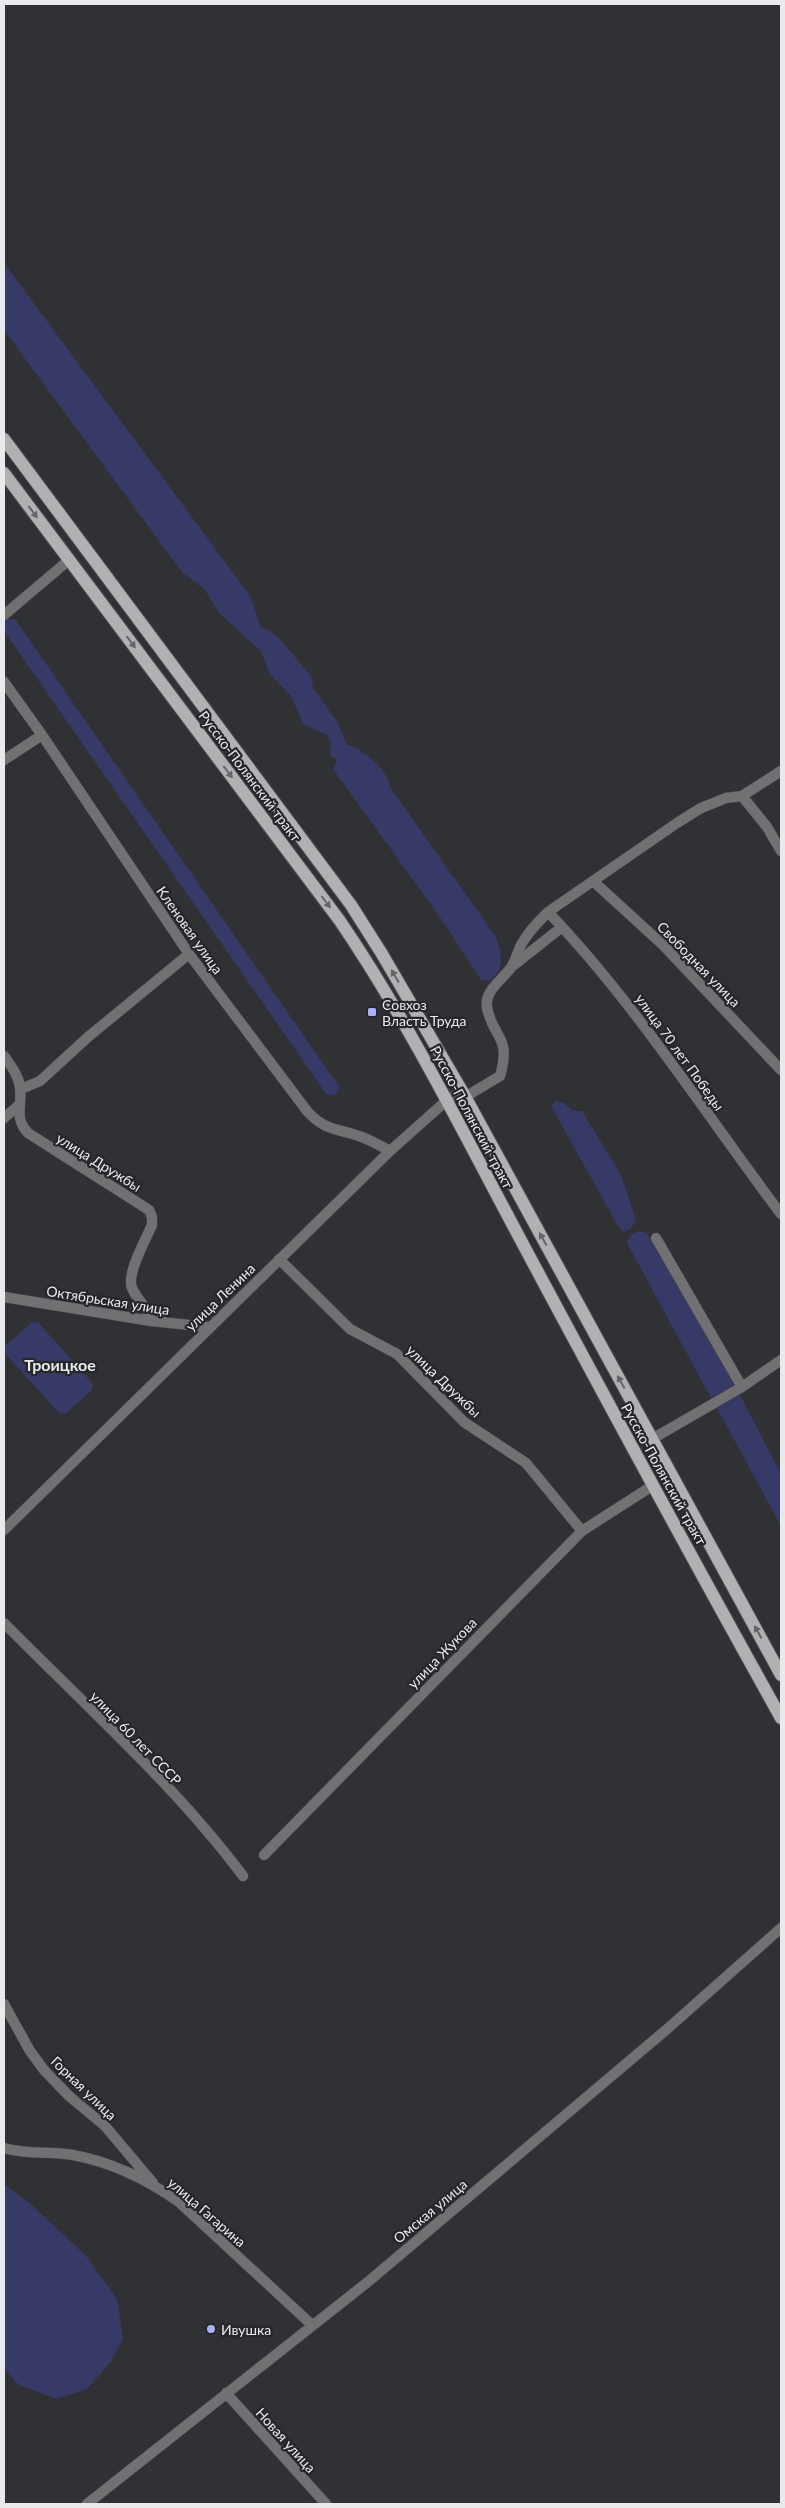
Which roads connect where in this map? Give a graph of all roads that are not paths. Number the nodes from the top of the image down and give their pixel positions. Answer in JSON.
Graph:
{"nodes":[{"id":1,"x":4,"y":439,"type":"edge"},
{"id":2,"x":4,"y":473,"type":"edge"},
{"id":3,"x":69,"y":560,"type":"junction"},
{"id":4,"x":4,"y":615,"type":"edge"},
{"id":5,"x":4,"y":682,"type":"edge"},
{"id":6,"x":42,"y":735,"type":"junction"},
{"id":7,"x":4,"y":760,"type":"edge"},
{"id":8,"x":781,"y":763,"type":"edge"},
{"id":9,"x":781,"y":771,"type":"edge"},
{"id":10,"x":762,"y":783,"type":"junction"},
{"id":11,"x":742,"y":796,"type":"junction"},
{"id":12,"x":781,"y":851,"type":"edge"},
{"id":13,"x":593,"y":881,"type":"junction"},
{"id":14,"x":548,"y":912,"type":"junction"},
{"id":15,"x":562,"y":927,"type":"junction"},
{"id":16,"x":190,"y":954,"type":"junction"},
{"id":17,"x":513,"y":965,"type":"junction"},
{"id":18,"x":4,"y":1056,"type":"edge"},
{"id":19,"x":781,"y":1070,"type":"edge"},
{"id":20,"x":21,"y":1089,"type":"junction"},
{"id":21,"x":464,"y":1094,"type":"junction"},
{"id":22,"x":446,"y":1101,"type":"junction"},
{"id":23,"x":19,"y":1105,"type":"junction"},
{"id":24,"x":4,"y":1118,"type":"edge"},
{"id":25,"x":390,"y":1151,"type":"junction"},
{"id":26,"x":781,"y":1214,"type":"edge"},
{"id":27,"x":656,"y":1238,"type":"dead end"},
{"id":28,"x":279,"y":1259,"type":"junction"},
{"id":29,"x":4,"y":1297,"type":"edge"},
{"id":30,"x":151,"y":1321,"type":"junction"},
{"id":31,"x":209,"y":1327,"type":"junction"},
{"id":32,"x":781,"y":1360,"type":"edge"},
{"id":33,"x":742,"y":1388,"type":"junction"},
{"id":34,"x":652,"y":1438,"type":"junction"},
{"id":35,"x":652,"y":1486,"type":"junction"},
{"id":36,"x":4,"y":1530,"type":"edge"},
{"id":37,"x":582,"y":1531,"type":"junction"},
{"id":38,"x":4,"y":1623,"type":"edge"},
{"id":39,"x":781,"y":1675,"type":"edge"},
{"id":40,"x":781,"y":1718,"type":"edge"},
{"id":41,"x":264,"y":1855,"type":"dead end"},
{"id":42,"x":243,"y":1876,"type":"dead end"},
{"id":43,"x":781,"y":1928,"type":"edge"},
{"id":44,"x":4,"y":2004,"type":"edge"},
{"id":45,"x":4,"y":2148,"type":"edge"},
{"id":46,"x":156,"y":2185,"type":"junction"},
{"id":47,"x":312,"y":2325,"type":"junction"},
{"id":48,"x":226,"y":2393,"type":"junction"},
{"id":49,"x":87,"y":2504,"type":"edge"},
{"id":50,"x":326,"y":2504,"type":"edge"}],
"edges":[{"from":21,"to":1,"type":"main road","name":"Русско-Полянский тракт","one_way":true},
{"from":2,"to":3,"type":"main road","name":"Русско-Полянский тракт","one_way":true},
{"from":3,"to":4,"type":"street"},
{"from":3,"to":22,"type":"main road","name":"Русско-Полянский тракт","one_way":true},
{"from":5,"to":6,"type":"street","name":"Кленовая улица"},
{"from":6,"to":7,"type":"street"},
{"from":6,"to":16,"type":"street","name":"Кленовая улица"},
{"from":8,"to":10,"type":"street"},
{"from":9,"to":10,"type":"street"},
{"from":10,"to":11,"type":"street"},
{"from":11,"to":12,"type":"street"},
{"from":11,"to":13,"type":"street"},
{"from":13,"to":14,"type":"street"},
{"from":13,"to":19,"type":"street","name":"Свободная улица"},
{"from":14,"to":15,"type":"street","name":"улица 70 лет Победы"},
{"from":14,"to":17,"type":"street"},
{"from":15,"to":17,"type":"street"},
{"from":15,"to":26,"type":"street","name":"улица 70 лет Победы"},
{"from":16,"to":20,"type":"street"},
{"from":16,"to":25,"type":"street","name":"Кленовая улица"},
{"from":17,"to":21,"type":"street","name":"улица Ленина"},
{"from":18,"to":20,"type":"street"},
{"from":20,"to":23,"type":"street","name":"улица Дружбы"},
{"from":21,"to":22,"type":"street","name":"улица Ленина"},
{"from":34,"to":21,"type":"main road","name":"Русско-Полянский тракт","one_way":true},
{"from":22,"to":25,"type":"street","name":"улица Ленина"},
{"from":22,"to":35,"type":"main road","name":"Русско-Полянский тракт"},
{"from":23,"to":24,"type":"street"},
{"from":23,"to":30,"type":"street","name":"улица Дружбы"},
{"from":25,"to":28,"type":"street","name":"улица Ленина"},
{"from":27,"to":33,"type":"street"},
{"from":28,"to":31,"type":"street","name":"улица Ленина"},
{"from":28,"to":37,"type":"street","name":"улица Дружбы"},
{"from":29,"to":30,"type":"street","name":"Октябрьская улица"},
{"from":30,"to":31,"type":"street","name":"Октябрьская улица"},
{"from":31,"to":36,"type":"street","name":"улица Ленина"},
{"from":32,"to":33,"type":"street"},
{"from":33,"to":34,"type":"street"},
{"from":39,"to":34,"type":"main road","name":"Русско-Полянский тракт","one_way":true},
{"from":35,"to":37,"type":"street","name":"улица Жукова"},
{"from":35,"to":40,"type":"main road","name":"Русско-Полянский тракт"},
{"from":37,"to":41,"type":"street","name":"улица Жукова"},
{"from":38,"to":42,"type":"street","name":"улица 60 лет СССР"},
{"from":43,"to":47,"type":"street","name":"Омская улица"},
{"from":44,"to":46,"type":"street","name":"Горная улица"},
{"from":45,"to":46,"type":"street","name":"улица Гагарина"},
{"from":46,"to":47,"type":"street","name":"улица Гагарина"},
{"from":47,"to":48,"type":"street","name":"Омская улица"},
{"from":48,"to":49,"type":"street","name":"Омская улица"},
{"from":48,"to":50,"type":"street","name":"Новая улица"}]}
